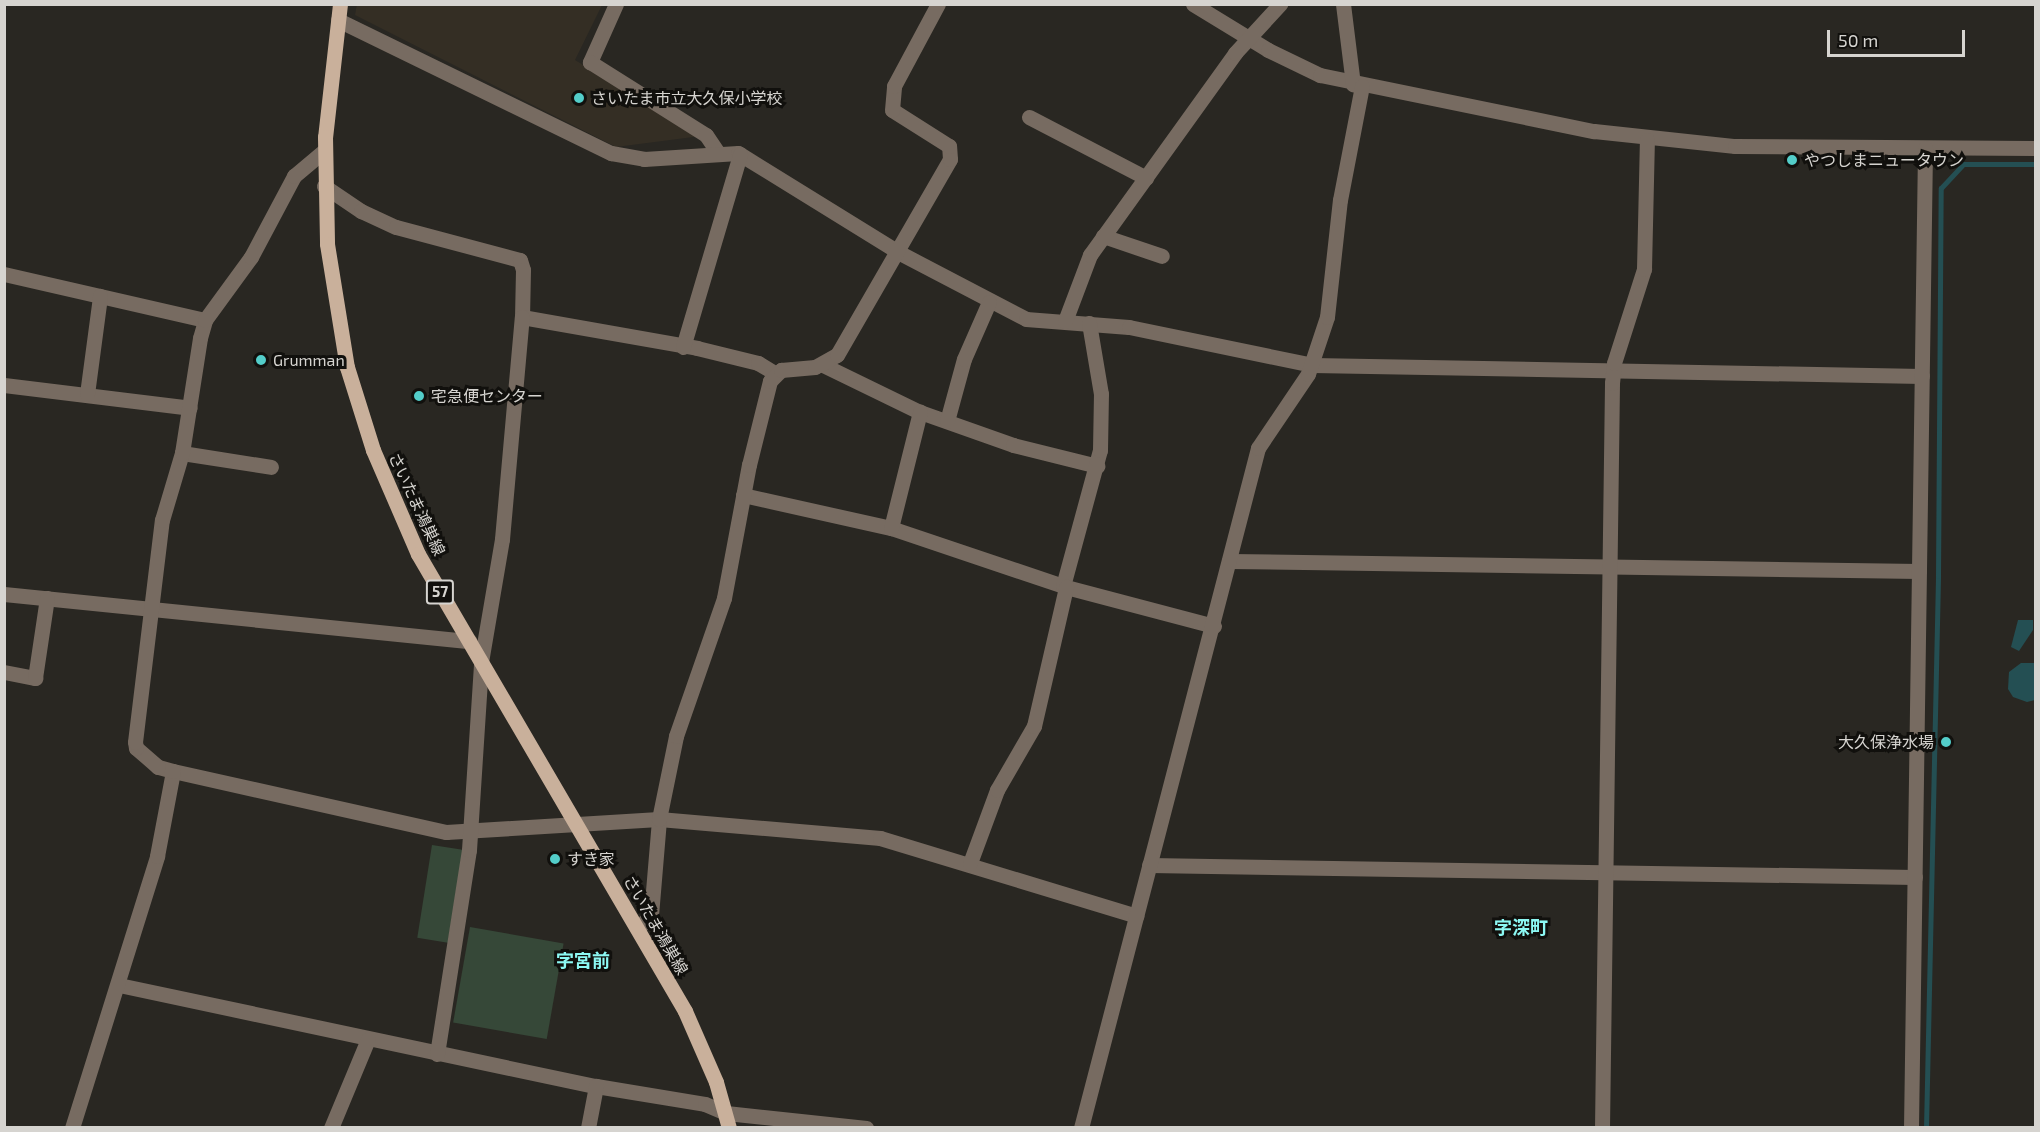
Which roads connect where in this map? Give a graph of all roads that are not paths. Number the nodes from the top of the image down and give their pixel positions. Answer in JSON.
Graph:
{"nodes":[{"id":1,"x":615,"y":4,"type":"edge"},
{"id":2,"x":938,"y":4,"type":"edge"},
{"id":3,"x":1193,"y":4,"type":"edge"},
{"id":4,"x":1280,"y":4,"type":"edge"},
{"id":5,"x":1343,"y":4,"type":"edge"},
{"id":6,"x":339,"y":12,"type":"edge"},
{"id":7,"x":1249,"y":39,"type":"junction"},
{"id":8,"x":1357,"y":85,"type":"junction"},
{"id":9,"x":1029,"y":117,"type":"dead end"},
{"id":10,"x":1647,"y":140,"type":"junction"},
{"id":11,"x":1925,"y":148,"type":"junction"},
{"id":12,"x":2036,"y":148,"type":"edge"},
{"id":13,"x":325,"y":150,"type":"junction"},
{"id":14,"x":718,"y":153,"type":"junction"},
{"id":15,"x":740,"y":154,"type":"junction"},
{"id":16,"x":1146,"y":178,"type":"junction"},
{"id":17,"x":324,"y":186,"type":"junction"},
{"id":18,"x":1103,"y":236,"type":"junction"},
{"id":19,"x":898,"y":252,"type":"junction"},
{"id":20,"x":1162,"y":256,"type":"dead end"},
{"id":21,"x":4,"y":274,"type":"edge"},
{"id":22,"x":100,"y":296,"type":"junction"},
{"id":23,"x":989,"y":302,"type":"junction"},
{"id":24,"x":522,"y":317,"type":"junction"},
{"id":25,"x":205,"y":320,"type":"junction"},
{"id":26,"x":1065,"y":321,"type":"junction"},
{"id":27,"x":1089,"y":323,"type":"junction"},
{"id":28,"x":683,"y":347,"type":"junction"},
{"id":29,"x":823,"y":365,"type":"junction"},
{"id":30,"x":1312,"y":365,"type":"junction"},
{"id":31,"x":1613,"y":370,"type":"junction"},
{"id":32,"x":776,"y":374,"type":"junction"},
{"id":33,"x":1922,"y":376,"type":"junction"},
{"id":34,"x":4,"y":385,"type":"edge"},
{"id":35,"x":87,"y":394,"type":"junction"},
{"id":36,"x":190,"y":408,"type":"junction"},
{"id":37,"x":920,"y":412,"type":"junction"},
{"id":38,"x":947,"y":421,"type":"junction"},
{"id":39,"x":183,"y":453,"type":"junction"},
{"id":40,"x":1097,"y":466,"type":"junction"},
{"id":41,"x":271,"y":467,"type":"dead end"},
{"id":42,"x":743,"y":495,"type":"junction"},
{"id":43,"x":891,"y":528,"type":"junction"},
{"id":44,"x":1229,"y":561,"type":"junction"},
{"id":45,"x":1609,"y":567,"type":"junction"},
{"id":46,"x":1919,"y":571,"type":"junction"},
{"id":47,"x":1064,"y":587,"type":"junction"},
{"id":48,"x":4,"y":594,"type":"edge"},
{"id":49,"x":47,"y":598,"type":"junction"},
{"id":50,"x":151,"y":607,"type":"junction"},
{"id":51,"x":1214,"y":626,"type":"junction"},
{"id":52,"x":470,"y":641,"type":"junction"},
{"id":53,"x":482,"y":662,"type":"junction"},
{"id":54,"x":4,"y":672,"type":"edge"},
{"id":55,"x":173,"y":771,"type":"junction"},
{"id":56,"x":659,"y":819,"type":"junction"},
{"id":57,"x":577,"y":824,"type":"junction"},
{"id":58,"x":470,"y":833,"type":"junction"},
{"id":59,"x":970,"y":863,"type":"junction"},
{"id":60,"x":1149,"y":865,"type":"junction"},
{"id":61,"x":1605,"y":872,"type":"junction"},
{"id":62,"x":1915,"y":877,"type":"junction"},
{"id":63,"x":1137,"y":916,"type":"junction"},
{"id":64,"x":638,"y":928,"type":"junction"},
{"id":65,"x":119,"y":985,"type":"junction"},
{"id":66,"x":368,"y":1039,"type":"junction"},
{"id":67,"x":437,"y":1054,"type":"junction"},
{"id":68,"x":596,"y":1086,"type":"junction"},
{"id":69,"x":727,"y":1120,"type":"edge"},
{"id":70,"x":72,"y":1128,"type":"edge"},
{"id":71,"x":331,"y":1128,"type":"edge"},
{"id":72,"x":588,"y":1128,"type":"edge"},
{"id":73,"x":866,"y":1128,"type":"edge"},
{"id":74,"x":1081,"y":1128,"type":"edge"},
{"id":75,"x":1602,"y":1128,"type":"edge"},
{"id":76,"x":1911,"y":1128,"type":"edge"}],
"edges":[{"from":1,"to":14,"type":"street"},
{"from":2,"to":19,"type":"street"},
{"from":3,"to":7,"type":"street"},
{"from":4,"to":7,"type":"street"},
{"from":5,"to":8,"type":"street"},
{"from":6,"to":13,"type":"main road","name":"さいたま鴻巣線","number":"57"},
{"from":6,"to":14,"type":"street"},
{"from":7,"to":8,"type":"street"},
{"from":7,"to":16,"type":"street"},
{"from":8,"to":10,"type":"street"},
{"from":8,"to":30,"type":"street"},
{"from":9,"to":16,"type":"street"},
{"from":10,"to":11,"type":"street"},
{"from":10,"to":31,"type":"street"},
{"from":11,"to":12,"type":"street"},
{"from":11,"to":33,"type":"street"},
{"from":13,"to":17,"type":"main road","name":"さいたま鴻巣線","number":"57"},
{"from":13,"to":25,"type":"street"},
{"from":14,"to":15,"type":"street"},
{"from":15,"to":19,"type":"street"},
{"from":15,"to":28,"type":"street"},
{"from":16,"to":18,"type":"street"},
{"from":17,"to":24,"type":"street"},
{"from":17,"to":52,"type":"main road","name":"さいたま鴻巣線","number":"57"},
{"from":18,"to":20,"type":"street"},
{"from":18,"to":26,"type":"street"},
{"from":19,"to":23,"type":"street"},
{"from":19,"to":29,"type":"street"},
{"from":21,"to":22,"type":"street"},
{"from":22,"to":25,"type":"street"},
{"from":22,"to":35,"type":"street"},
{"from":23,"to":26,"type":"street"},
{"from":23,"to":38,"type":"street"},
{"from":24,"to":28,"type":"street"},
{"from":24,"to":53,"type":"street"},
{"from":25,"to":36,"type":"street"},
{"from":26,"to":27,"type":"street"},
{"from":27,"to":30,"type":"street"},
{"from":27,"to":40,"type":"street"},
{"from":28,"to":32,"type":"street"},
{"from":29,"to":32,"type":"street"},
{"from":29,"to":37,"type":"street"},
{"from":30,"to":31,"type":"street"},
{"from":30,"to":44,"type":"street"},
{"from":31,"to":33,"type":"street"},
{"from":31,"to":45,"type":"street"},
{"from":32,"to":42,"type":"street"},
{"from":33,"to":46,"type":"street"},
{"from":34,"to":35,"type":"street"},
{"from":35,"to":36,"type":"street"},
{"from":36,"to":39,"type":"street"},
{"from":37,"to":38,"type":"street"},
{"from":37,"to":43,"type":"street"},
{"from":38,"to":40,"type":"street"},
{"from":39,"to":41,"type":"street"},
{"from":39,"to":50,"type":"street"},
{"from":40,"to":47,"type":"street"},
{"from":42,"to":43,"type":"street"},
{"from":42,"to":56,"type":"street"},
{"from":43,"to":47,"type":"street"},
{"from":44,"to":45,"type":"street"},
{"from":44,"to":51,"type":"street"},
{"from":45,"to":46,"type":"street"},
{"from":45,"to":61,"type":"street"},
{"from":46,"to":62,"type":"street"},
{"from":47,"to":51,"type":"street"},
{"from":47,"to":59,"type":"street"},
{"from":48,"to":49,"type":"street"},
{"from":49,"to":50,"type":"street"},
{"from":49,"to":54,"type":"street"},
{"from":50,"to":52,"type":"street"},
{"from":50,"to":55,"type":"street"},
{"from":51,"to":60,"type":"street"},
{"from":52,"to":53,"type":"main road","name":"さいたま鴻巣線","number":"57"},
{"from":53,"to":57,"type":"main road","name":"さいたま鴻巣線","number":"57"},
{"from":53,"to":58,"type":"street"},
{"from":55,"to":58,"type":"street"},
{"from":55,"to":65,"type":"street"},
{"from":56,"to":57,"type":"street"},
{"from":56,"to":59,"type":"street"},
{"from":56,"to":64,"type":"street"},
{"from":57,"to":58,"type":"street"},
{"from":57,"to":64,"type":"main road","name":"さいたま鴻巣線","number":"57"},
{"from":58,"to":67,"type":"street"},
{"from":59,"to":63,"type":"street"},
{"from":60,"to":61,"type":"street"},
{"from":60,"to":63,"type":"street"},
{"from":61,"to":62,"type":"street"},
{"from":61,"to":75,"type":"street"},
{"from":62,"to":76,"type":"street"},
{"from":63,"to":74,"type":"street"},
{"from":64,"to":69,"type":"main road","name":"さいたま鴻巣線","number":"57"},
{"from":65,"to":66,"type":"street"},
{"from":65,"to":70,"type":"street"},
{"from":66,"to":67,"type":"street"},
{"from":66,"to":71,"type":"street"},
{"from":67,"to":68,"type":"street"},
{"from":68,"to":69,"type":"street"},
{"from":68,"to":72,"type":"street"},
{"from":69,"to":73,"type":"street"}]}
